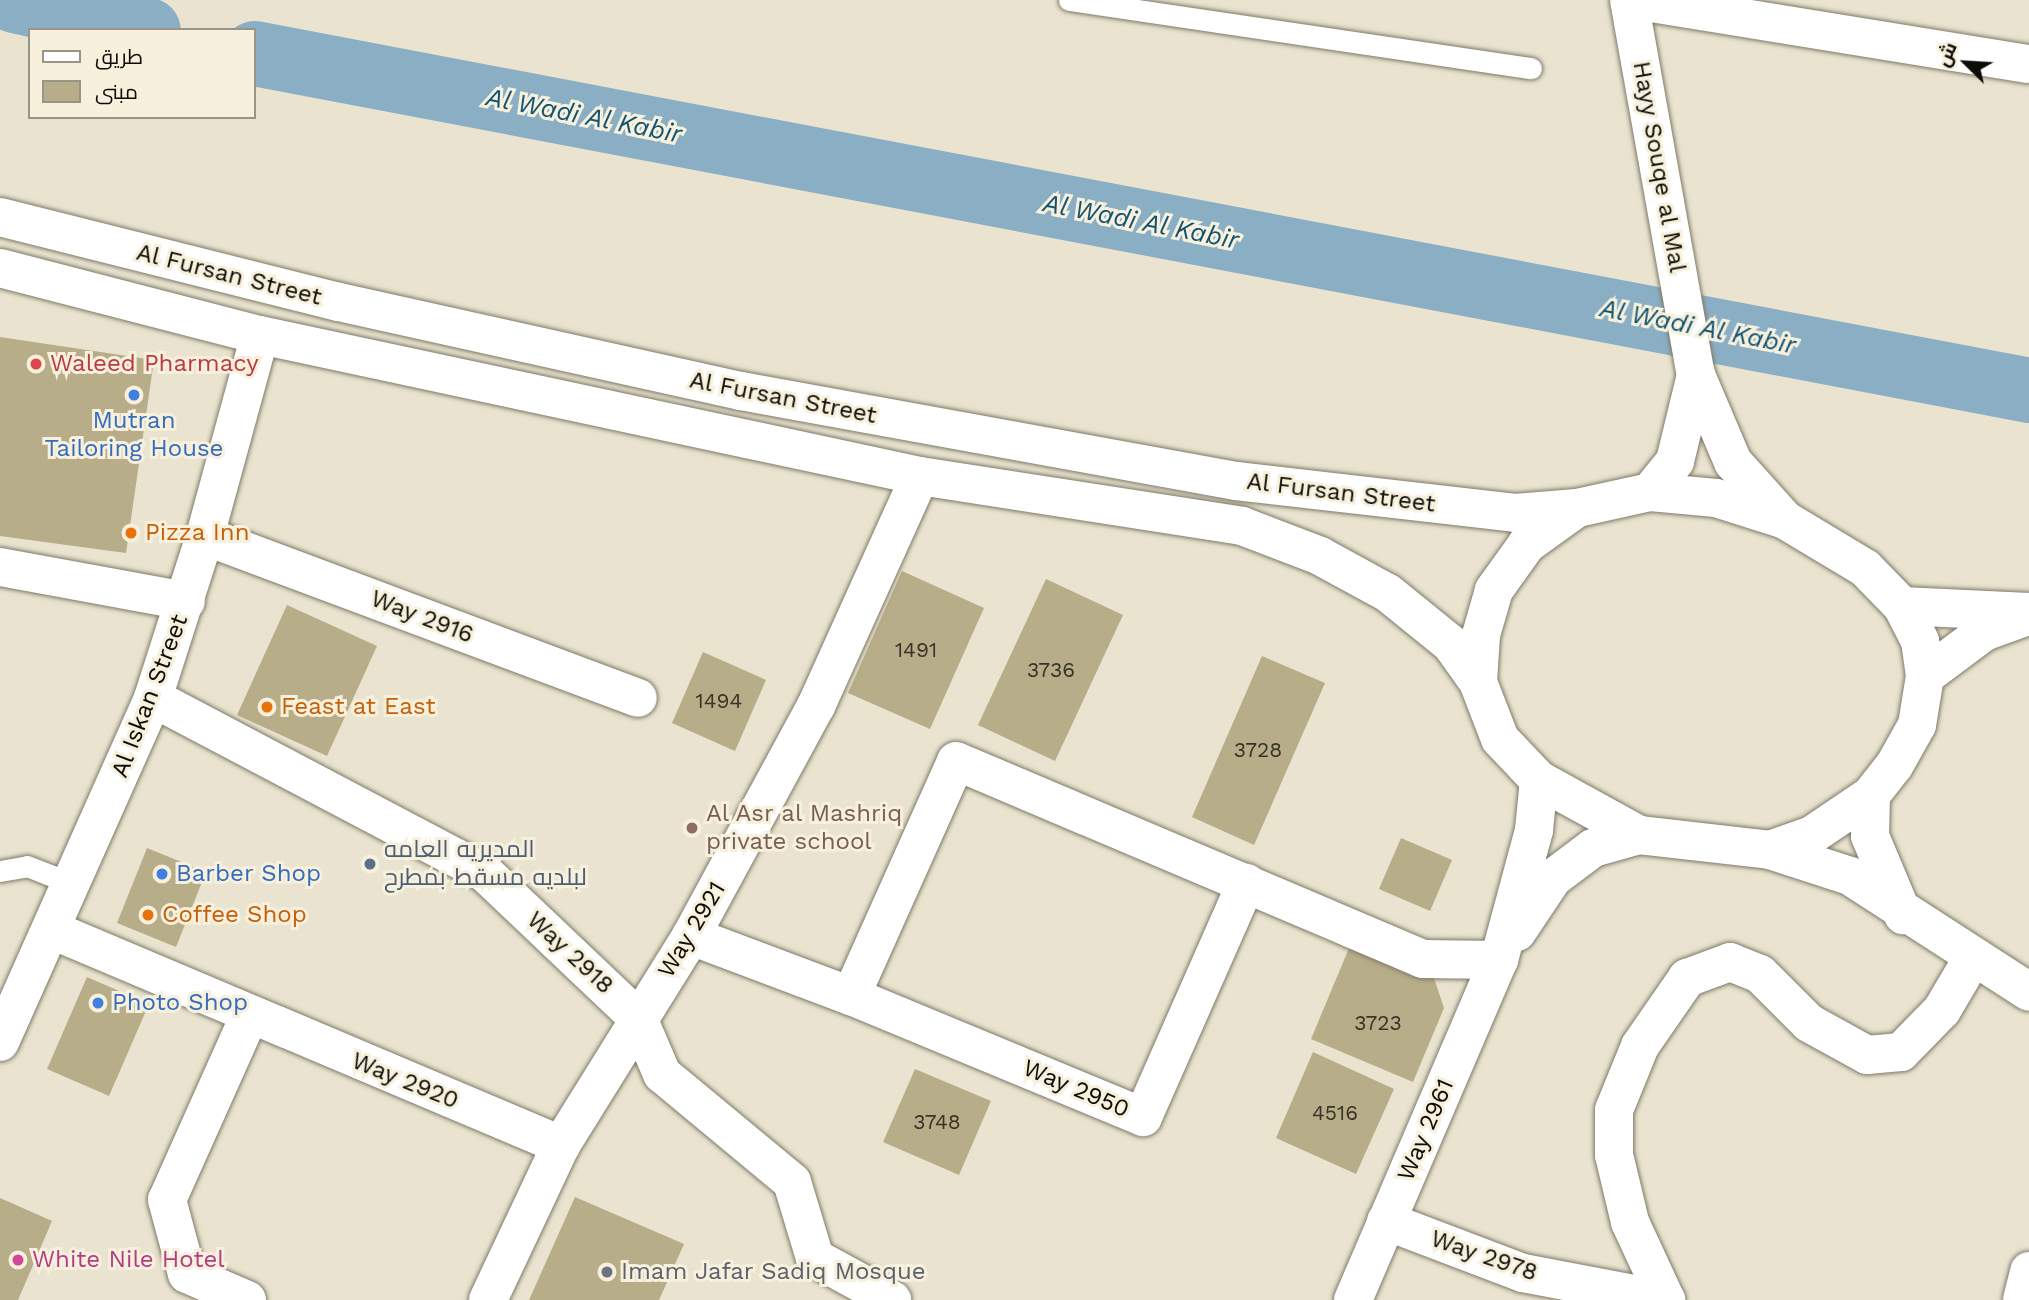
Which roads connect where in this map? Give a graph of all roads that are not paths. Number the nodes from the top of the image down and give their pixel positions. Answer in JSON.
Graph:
{"nodes":[{"id":1,"x":1069,"y":0,"type":"edge"},
{"id":2,"x":1631,"y":0,"type":"edge"},
{"id":3,"x":2029,"y":64,"type":"edge"},
{"id":4,"x":1531,"y":68,"type":"dead end"},
{"id":5,"x":0,"y":217,"type":"edge"},
{"id":6,"x":0,"y":268,"type":"edge"},
{"id":7,"x":260,"y":335,"type":"junction"},
{"id":8,"x":1696,"y":375,"type":"junction"},
{"id":9,"x":920,"y":476,"type":"junction"},
{"id":10,"x":1650,"y":492,"type":"junction"},
{"id":11,"x":1577,"y":508,"type":"junction"},
{"id":12,"x":1785,"y":520,"type":"junction"},
{"id":13,"x":205,"y":536,"type":"junction"},
{"id":14,"x":0,"y":567,"type":"edge"},
{"id":15,"x":186,"y":601,"type":"junction"},
{"id":16,"x":1902,"y":606,"type":"junction"},
{"id":17,"x":2029,"y":614,"type":"edge"},
{"id":18,"x":1926,"y":676,"type":"junction"},
{"id":19,"x":1478,"y":682,"type":"junction"},
{"id":20,"x":153,"y":698,"type":"junction"},
{"id":21,"x":638,"y":698,"type":"dead end"},
{"id":22,"x":1539,"y":780,"type":"junction"},
{"id":23,"x":1871,"y":795,"type":"junction"},
{"id":24,"x":1639,"y":835,"type":"junction"},
{"id":25,"x":1770,"y":850,"type":"junction"},
{"id":26,"x":0,"y":871,"type":"edge"},
{"id":27,"x":1246,"y":883,"type":"junction"},
{"id":28,"x":73,"y":884,"type":"junction"},
{"id":29,"x":1903,"y":915,"type":"junction"},
{"id":30,"x":52,"y":930,"type":"junction"},
{"id":31,"x":691,"y":936,"type":"junction"},
{"id":32,"x":1972,"y":958,"type":"junction"},
{"id":33,"x":1499,"y":960,"type":"junction"},
{"id":34,"x":2029,"y":992,"type":"edge"},
{"id":35,"x":851,"y":996,"type":"junction"},
{"id":36,"x":249,"y":1017,"type":"junction"},
{"id":37,"x":638,"y":1018,"type":"junction"},
{"id":38,"x":0,"y":1042,"type":"edge"},
{"id":39,"x":561,"y":1145,"type":"junction"},
{"id":40,"x":1386,"y":1221,"type":"junction"},
{"id":41,"x":2029,"y":1271,"type":"edge"},
{"id":42,"x":247,"y":1300,"type":"edge"},
{"id":43,"x":488,"y":1300,"type":"edge"},
{"id":44,"x":892,"y":1300,"type":"edge"},
{"id":45,"x":1353,"y":1300,"type":"edge"},
{"id":46,"x":2022,"y":1300,"type":"edge"}],
"edges":[{"from":1,"to":4,"type":"lane"},
{"from":2,"to":3,"type":"street"},
{"from":2,"to":8,"type":"street","name":"Hayy Souqe al Mal"},
{"from":5,"to":11,"type":"street","name":"Al Fursan Street"},
{"from":6,"to":7,"type":"street","name":"Al Fursan Street"},
{"from":7,"to":9,"type":"street","name":"Al Fursan Street"},
{"from":7,"to":13,"type":"street","name":"Al Iskan Street"},
{"from":8,"to":10,"type":"street","name":"Hayy Souqe al Mal"},
{"from":8,"to":12,"type":"street","name":"Hayy Souqe al Mal"},
{"from":9,"to":19,"type":"street","name":"Al Fursan Street"},
{"from":9,"to":31,"type":"street","name":"Way 2921"},
{"from":10,"to":11,"type":"street","name":"Al Fursan Street"},
{"from":10,"to":12,"type":"street","name":"Al Fursan Street"},
{"from":11,"to":19,"type":"street"},
{"from":12,"to":16,"type":"street"},
{"from":13,"to":15,"type":"street","name":"Al Iskan Street"},
{"from":13,"to":21,"type":"street","name":"Way 2916"},
{"from":14,"to":15,"type":"street"},
{"from":15,"to":20,"type":"street","name":"Al Iskan Street"},
{"from":16,"to":17,"type":"street"},
{"from":16,"to":18,"type":"street"},
{"from":17,"to":18,"type":"street"},
{"from":18,"to":23,"type":"street"},
{"from":19,"to":22,"type":"street"},
{"from":20,"to":28,"type":"street","name":"Al Iskan Street"},
{"from":20,"to":37,"type":"street","name":"Way 2918"},
{"from":22,"to":24,"type":"street"},
{"from":22,"to":33,"type":"street","name":"Way 2961"},
{"from":23,"to":25,"type":"street"},
{"from":23,"to":29,"type":"street"},
{"from":24,"to":25,"type":"street"},
{"from":24,"to":33,"type":"street","name":"Way 2961"},
{"from":25,"to":29,"type":"street"},
{"from":26,"to":28,"type":"lane"},
{"from":27,"to":33,"type":"street"},
{"from":27,"to":35,"type":"street","name":"Way 2950"},
{"from":27,"to":35,"type":"street"},
{"from":28,"to":30,"type":"street","name":"Al Iskan Street"},
{"from":29,"to":32,"type":"street"},
{"from":30,"to":36,"type":"street","name":"Way 2920"},
{"from":30,"to":38,"type":"street","name":"Al Iskan Street"},
{"from":31,"to":35,"type":"street","name":"Way 2950"},
{"from":31,"to":37,"type":"street","name":"Way 2921"},
{"from":32,"to":34,"type":"street"},
{"from":32,"to":40,"type":"street","name":"Way 2978"},
{"from":33,"to":40,"type":"street","name":"Way 2961"},
{"from":36,"to":39,"type":"street","name":"Way 2920"},
{"from":36,"to":42,"type":"street"},
{"from":37,"to":39,"type":"street","name":"Way 2921"},
{"from":37,"to":44,"type":"street","name":"Way 2918"},
{"from":39,"to":43,"type":"street","name":"Way 2921"},
{"from":40,"to":45,"type":"street","name":"Way 2961"},
{"from":41,"to":46,"type":"street"}]}
